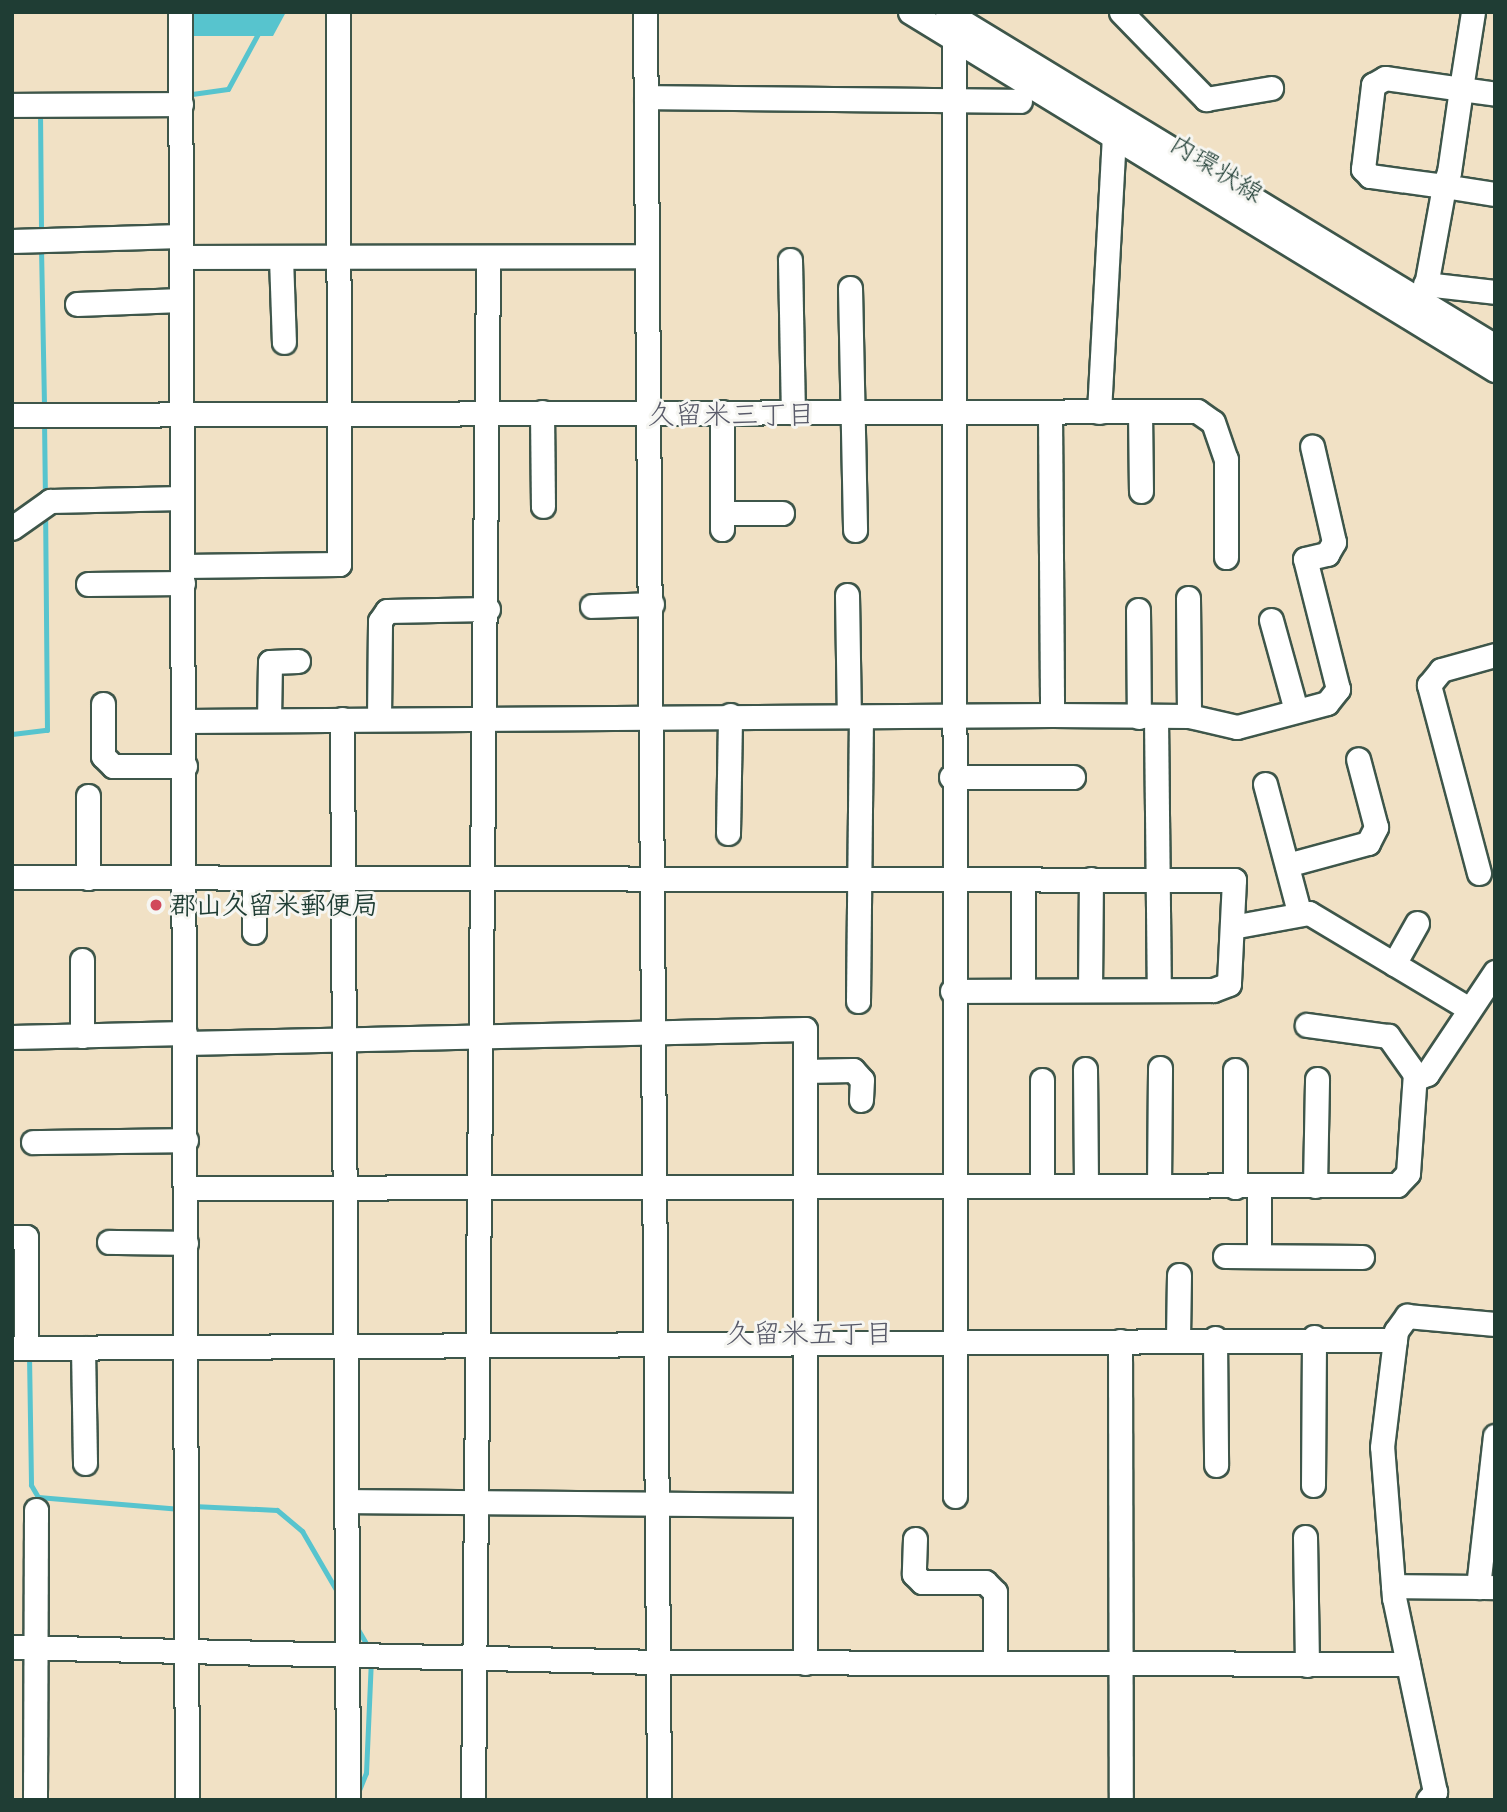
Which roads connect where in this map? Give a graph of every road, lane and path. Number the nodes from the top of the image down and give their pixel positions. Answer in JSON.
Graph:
{"nodes":[{"id":1,"x":180,"y":12,"type":"edge"},
{"id":2,"x":338,"y":12,"type":"edge"},
{"id":3,"x":645,"y":12,"type":"edge"},
{"id":4,"x":910,"y":12,"type":"edge"},
{"id":5,"x":1121,"y":12,"type":"edge"},
{"id":6,"x":1473,"y":12,"type":"edge"},
{"id":7,"x":952,"y":20,"type":"edge"},
{"id":8,"x":1271,"y":88,"type":"dead end"},
{"id":9,"x":1461,"y":89,"type":"junction"},
{"id":10,"x":1495,"y":94,"type":"edge"},
{"id":11,"x":646,"y":97,"type":"junction"},
{"id":12,"x":1020,"y":101,"type":"dead end"},
{"id":13,"x":953,"y":103,"type":"junction"},
{"id":14,"x":181,"y":104,"type":"junction"},
{"id":15,"x":12,"y":105,"type":"edge"},
{"id":16,"x":1114,"y":137,"type":"junction"},
{"id":17,"x":1444,"y":186,"type":"junction"},
{"id":18,"x":1495,"y":194,"type":"edge"},
{"id":19,"x":12,"y":241,"type":"edge"},
{"id":20,"x":181,"y":246,"type":"junction"},
{"id":21,"x":647,"y":256,"type":"junction"},
{"id":22,"x":281,"y":258,"type":"junction"},
{"id":23,"x":339,"y":258,"type":"junction"},
{"id":24,"x":488,"y":259,"type":"junction"},
{"id":25,"x":790,"y":260,"type":"dead end"},
{"id":26,"x":850,"y":288,"type":"dead end"},
{"id":27,"x":1495,"y":292,"type":"edge"},
{"id":28,"x":1424,"y":293,"type":"junction"},
{"id":29,"x":181,"y":300,"type":"junction"},
{"id":30,"x":77,"y":304,"type":"dead end"},
{"id":31,"x":284,"y":342,"type":"dead end"},
{"id":32,"x":1495,"y":346,"type":"edge"},
{"id":33,"x":1495,"y":370,"type":"edge"},
{"id":34,"x":649,"y":411,"type":"junction"},
{"id":35,"x":1140,"y":411,"type":"junction"},
{"id":36,"x":339,"y":412,"type":"junction"},
{"id":37,"x":490,"y":412,"type":"junction"},
{"id":38,"x":542,"y":412,"type":"junction"},
{"id":39,"x":722,"y":412,"type":"junction"},
{"id":40,"x":793,"y":412,"type":"junction"},
{"id":41,"x":854,"y":412,"type":"junction"},
{"id":42,"x":951,"y":412,"type":"junction"},
{"id":43,"x":1099,"y":412,"type":"junction"},
{"id":44,"x":182,"y":413,"type":"junction"},
{"id":45,"x":1050,"y":413,"type":"junction"},
{"id":46,"x":12,"y":415,"type":"edge"},
{"id":47,"x":1312,"y":446,"type":"dead end"},
{"id":48,"x":1140,"y":491,"type":"dead end"},
{"id":49,"x":182,"y":498,"type":"junction"},
{"id":50,"x":543,"y":506,"type":"dead end"},
{"id":51,"x":782,"y":513,"type":"dead end"},
{"id":52,"x":12,"y":528,"type":"edge"},
{"id":53,"x":855,"y":530,"type":"dead end"},
{"id":54,"x":1226,"y":557,"type":"dead end"},
{"id":55,"x":183,"y":575,"type":"junction"},
{"id":56,"x":88,"y":584,"type":"dead end"},
{"id":57,"x":847,"y":594,"type":"dead end"},
{"id":58,"x":1188,"y":598,"type":"dead end"},
{"id":59,"x":652,"y":604,"type":"junction"},
{"id":60,"x":592,"y":606,"type":"dead end"},
{"id":61,"x":488,"y":609,"type":"junction"},
{"id":62,"x":1138,"y":611,"type":"dead end"},
{"id":63,"x":1272,"y":620,"type":"dead end"},
{"id":64,"x":1495,"y":655,"type":"edge"},
{"id":65,"x":298,"y":661,"type":"dead end"},
{"id":66,"x":103,"y":704,"type":"dead end"},
{"id":67,"x":1297,"y":710,"type":"junction"},
{"id":68,"x":730,"y":715,"type":"junction"},
{"id":69,"x":950,"y":715,"type":"junction"},
{"id":70,"x":1052,"y":715,"type":"junction"},
{"id":71,"x":653,"y":716,"type":"junction"},
{"id":72,"x":855,"y":716,"type":"junction"},
{"id":73,"x":1189,"y":716,"type":"junction"},
{"id":74,"x":1148,"y":717,"type":"junction"},
{"id":75,"x":486,"y":718,"type":"junction"},
{"id":76,"x":342,"y":719,"type":"junction"},
{"id":77,"x":379,"y":719,"type":"junction"},
{"id":78,"x":269,"y":720,"type":"junction"},
{"id":79,"x":185,"y":721,"type":"junction"},
{"id":80,"x":1358,"y":759,"type":"dead end"},
{"id":81,"x":185,"y":766,"type":"junction"},
{"id":82,"x":951,"y":777,"type":"junction"},
{"id":83,"x":1073,"y":777,"type":"dead end"},
{"id":84,"x":1265,"y":784,"type":"dead end"},
{"id":85,"x":88,"y":796,"type":"dead end"},
{"id":86,"x":728,"y":833,"type":"dead end"},
{"id":87,"x":1287,"y":865,"type":"junction"},
{"id":88,"x":1479,"y":873,"type":"dead end"},
{"id":89,"x":12,"y":877,"type":"edge"},
{"id":90,"x":88,"y":878,"type":"junction"},
{"id":91,"x":652,"y":878,"type":"junction"},
{"id":92,"x":859,"y":878,"type":"junction"},
{"id":93,"x":953,"y":878,"type":"junction"},
{"id":94,"x":1157,"y":878,"type":"junction"},
{"id":95,"x":185,"y":879,"type":"junction"},
{"id":96,"x":1091,"y":879,"type":"junction"},
{"id":97,"x":254,"y":880,"type":"junction"},
{"id":98,"x":1023,"y":880,"type":"junction"},
{"id":99,"x":344,"y":881,"type":"junction"},
{"id":100,"x":486,"y":881,"type":"junction"},
{"id":101,"x":1299,"y":912,"type":"junction"},
{"id":102,"x":1418,"y":923,"type":"dead end"},
{"id":103,"x":1232,"y":927,"type":"junction"},
{"id":104,"x":254,"y":932,"type":"dead end"},
{"id":105,"x":82,"y":960,"type":"dead end"},
{"id":106,"x":1394,"y":964,"type":"junction"},
{"id":107,"x":1495,"y":972,"type":"edge"},
{"id":108,"x":1159,"y":989,"type":"junction"},
{"id":109,"x":1023,"y":990,"type":"junction"},
{"id":110,"x":1090,"y":990,"type":"junction"},
{"id":111,"x":952,"y":991,"type":"junction"},
{"id":112,"x":858,"y":1001,"type":"dead end"},
{"id":113,"x":1468,"y":1008,"type":"junction"},
{"id":114,"x":1307,"y":1026,"type":"dead end"},
{"id":115,"x":652,"y":1031,"type":"junction"},
{"id":116,"x":482,"y":1035,"type":"junction"},
{"id":117,"x":82,"y":1036,"type":"junction"},
{"id":118,"x":12,"y":1037,"type":"edge"},
{"id":119,"x":346,"y":1037,"type":"junction"},
{"id":120,"x":185,"y":1038,"type":"junction"},
{"id":121,"x":1085,"y":1069,"type":"dead end"},
{"id":122,"x":1160,"y":1069,"type":"dead end"},
{"id":123,"x":1235,"y":1070,"type":"dead end"},
{"id":124,"x":805,"y":1071,"type":"junction"},
{"id":125,"x":1417,"y":1078,"type":"junction"},
{"id":126,"x":1317,"y":1079,"type":"dead end"},
{"id":127,"x":1042,"y":1080,"type":"dead end"},
{"id":128,"x":861,"y":1100,"type":"dead end"},
{"id":129,"x":186,"y":1140,"type":"junction"},
{"id":130,"x":33,"y":1142,"type":"dead end"},
{"id":131,"x":953,"y":1185,"type":"junction"},
{"id":132,"x":1042,"y":1185,"type":"junction"},
{"id":133,"x":805,"y":1186,"type":"junction"},
{"id":134,"x":1086,"y":1186,"type":"junction"},
{"id":135,"x":1159,"y":1186,"type":"junction"},
{"id":136,"x":1315,"y":1186,"type":"junction"},
{"id":137,"x":1235,"y":1187,"type":"junction"},
{"id":138,"x":1259,"y":1187,"type":"junction"},
{"id":139,"x":187,"y":1188,"type":"junction"},
{"id":140,"x":653,"y":1188,"type":"junction"},
{"id":141,"x":479,"y":1189,"type":"junction"},
{"id":142,"x":348,"y":1190,"type":"junction"},
{"id":143,"x":12,"y":1237,"type":"edge"},
{"id":144,"x":109,"y":1242,"type":"dead end"},
{"id":145,"x":186,"y":1243,"type":"junction"},
{"id":146,"x":1225,"y":1256,"type":"dead end"},
{"id":147,"x":1259,"y":1256,"type":"junction"},
{"id":148,"x":1362,"y":1257,"type":"dead end"},
{"id":149,"x":1179,"y":1275,"type":"dead end"},
{"id":150,"x":1495,"y":1324,"type":"edge"},
{"id":151,"x":1314,"y":1337,"type":"junction"},
{"id":152,"x":1215,"y":1338,"type":"junction"},
{"id":153,"x":1178,"y":1339,"type":"junction"},
{"id":154,"x":1395,"y":1340,"type":"junction"},
{"id":155,"x":952,"y":1341,"type":"junction"},
{"id":156,"x":1120,"y":1341,"type":"junction"},
{"id":157,"x":804,"y":1342,"type":"junction"},
{"id":158,"x":657,"y":1344,"type":"junction"},
{"id":159,"x":476,"y":1345,"type":"junction"},
{"id":160,"x":348,"y":1347,"type":"junction"},
{"id":161,"x":19,"y":1348,"type":"edge"},
{"id":162,"x":83,"y":1348,"type":"junction"},
{"id":163,"x":187,"y":1348,"type":"junction"},
{"id":164,"x":1495,"y":1436,"type":"edge"},
{"id":165,"x":85,"y":1463,"type":"dead end"},
{"id":166,"x":1216,"y":1465,"type":"dead end"},
{"id":167,"x":1313,"y":1485,"type":"dead end"},
{"id":168,"x":955,"y":1496,"type":"dead end"},
{"id":169,"x":349,"y":1501,"type":"junction"},
{"id":170,"x":474,"y":1502,"type":"junction"},
{"id":171,"x":805,"y":1505,"type":"junction"},
{"id":172,"x":657,"y":1506,"type":"junction"},
{"id":173,"x":36,"y":1510,"type":"dead end"},
{"id":174,"x":1305,"y":1537,"type":"dead end"},
{"id":175,"x":915,"y":1539,"type":"dead end"},
{"id":176,"x":1393,"y":1586,"type":"junction"},
{"id":177,"x":1486,"y":1587,"type":"edge"},
{"id":178,"x":22,"y":1647,"type":"edge"},
{"id":179,"x":188,"y":1650,"type":"junction"},
{"id":180,"x":348,"y":1657,"type":"junction"},
{"id":181,"x":471,"y":1659,"type":"junction"},
{"id":182,"x":656,"y":1662,"type":"junction"},
{"id":183,"x":805,"y":1663,"type":"junction"},
{"id":184,"x":995,"y":1663,"type":"junction"},
{"id":185,"x":1122,"y":1664,"type":"junction"},
{"id":186,"x":1408,"y":1664,"type":"junction"},
{"id":187,"x":1307,"y":1665,"type":"junction"},
{"id":188,"x":35,"y":1800,"type":"edge"},
{"id":189,"x":187,"y":1800,"type":"edge"},
{"id":190,"x":348,"y":1800,"type":"edge"},
{"id":191,"x":472,"y":1800,"type":"edge"},
{"id":192,"x":659,"y":1800,"type":"edge"},
{"id":193,"x":1121,"y":1800,"type":"edge"},
{"id":194,"x":1428,"y":1800,"type":"edge"}],
"edges":[{"from":1,"to":14,"type":"street"},
{"from":2,"to":23,"type":"street"},
{"from":3,"to":11,"type":"street"},
{"from":4,"to":7,"type":"street","name":"内環状線"},
{"from":5,"to":8,"type":"street"},
{"from":6,"to":9,"type":"street"},
{"from":7,"to":13,"type":"street"},
{"from":7,"to":16,"type":"street","name":"内環状線"},
{"from":7,"to":28,"type":"street","name":"内環状線"},
{"from":9,"to":10,"type":"street"},
{"from":9,"to":17,"type":"street"},
{"from":9,"to":17,"type":"street"},
{"from":11,"to":13,"type":"street"},
{"from":11,"to":21,"type":"street"},
{"from":12,"to":13,"type":"street"},
{"from":13,"to":42,"type":"street"},
{"from":14,"to":15,"type":"street"},
{"from":14,"to":20,"type":"street"},
{"from":16,"to":33,"type":"street","name":"内環状線"},
{"from":16,"to":43,"type":"street"},
{"from":17,"to":18,"type":"street"},
{"from":17,"to":28,"type":"street"},
{"from":19,"to":20,"type":"street"},
{"from":20,"to":22,"type":"street"},
{"from":20,"to":29,"type":"street"},
{"from":21,"to":24,"type":"street"},
{"from":21,"to":34,"type":"street"},
{"from":22,"to":23,"type":"street"},
{"from":22,"to":31,"type":"street"},
{"from":23,"to":24,"type":"street"},
{"from":23,"to":36,"type":"street"},
{"from":24,"to":37,"type":"street"},
{"from":25,"to":40,"type":"street"},
{"from":26,"to":41,"type":"street"},
{"from":27,"to":28,"type":"street"},
{"from":28,"to":32,"type":"street","name":"内環状線"},
{"from":29,"to":30,"type":"street"},
{"from":29,"to":44,"type":"street"},
{"from":34,"to":38,"type":"street"},
{"from":34,"to":39,"type":"street"},
{"from":34,"to":59,"type":"street"},
{"from":35,"to":43,"type":"street"},
{"from":35,"to":48,"type":"street"},
{"from":35,"to":54,"type":"street"},
{"from":36,"to":37,"type":"street"},
{"from":36,"to":44,"type":"street"},
{"from":36,"to":55,"type":"street"},
{"from":37,"to":38,"type":"street"},
{"from":37,"to":61,"type":"street"},
{"from":38,"to":50,"type":"street"},
{"from":39,"to":40,"type":"street"},
{"from":39,"to":51,"type":"street"},
{"from":40,"to":41,"type":"street"},
{"from":41,"to":42,"type":"street"},
{"from":41,"to":53,"type":"street"},
{"from":42,"to":45,"type":"street"},
{"from":42,"to":69,"type":"street"},
{"from":43,"to":45,"type":"street"},
{"from":44,"to":46,"type":"street"},
{"from":44,"to":49,"type":"street"},
{"from":45,"to":70,"type":"street"},
{"from":47,"to":67,"type":"street"},
{"from":49,"to":52,"type":"street"},
{"from":49,"to":55,"type":"street"},
{"from":55,"to":56,"type":"street"},
{"from":55,"to":79,"type":"street"},
{"from":57,"to":72,"type":"street"},
{"from":58,"to":73,"type":"street"},
{"from":59,"to":60,"type":"street"},
{"from":59,"to":71,"type":"street"},
{"from":61,"to":75,"type":"street"},
{"from":61,"to":77,"type":"street"},
{"from":62,"to":74,"type":"street"},
{"from":63,"to":67,"type":"street"},
{"from":64,"to":88,"type":"street"},
{"from":65,"to":78,"type":"street"},
{"from":66,"to":81,"type":"street"},
{"from":67,"to":73,"type":"street"},
{"from":68,"to":71,"type":"street"},
{"from":68,"to":72,"type":"street"},
{"from":68,"to":86,"type":"street"},
{"from":69,"to":70,"type":"street"},
{"from":69,"to":72,"type":"street"},
{"from":69,"to":82,"type":"street"},
{"from":70,"to":74,"type":"street"},
{"from":71,"to":75,"type":"street"},
{"from":71,"to":91,"type":"street"},
{"from":72,"to":92,"type":"street"},
{"from":73,"to":74,"type":"street"},
{"from":74,"to":94,"type":"street"},
{"from":75,"to":77,"type":"street"},
{"from":75,"to":100,"type":"street"},
{"from":76,"to":77,"type":"street"},
{"from":76,"to":78,"type":"street"},
{"from":76,"to":99,"type":"street"},
{"from":78,"to":79,"type":"street"},
{"from":79,"to":81,"type":"street"},
{"from":80,"to":87,"type":"street"},
{"from":81,"to":95,"type":"street"},
{"from":82,"to":83,"type":"street"},
{"from":82,"to":93,"type":"street"},
{"from":84,"to":87,"type":"street"},
{"from":85,"to":90,"type":"street"},
{"from":87,"to":101,"type":"street"},
{"from":89,"to":90,"type":"street"},
{"from":90,"to":95,"type":"street"},
{"from":91,"to":92,"type":"street"},
{"from":91,"to":100,"type":"street"},
{"from":91,"to":115,"type":"street"},
{"from":92,"to":93,"type":"street"},
{"from":92,"to":112,"type":"street"},
{"from":93,"to":98,"type":"street"},
{"from":93,"to":111,"type":"street"},
{"from":94,"to":96,"type":"street"},
{"from":94,"to":103,"type":"street"},
{"from":94,"to":108,"type":"street"},
{"from":95,"to":97,"type":"street"},
{"from":95,"to":120,"type":"street"},
{"from":96,"to":98,"type":"street"},
{"from":96,"to":110,"type":"street"},
{"from":97,"to":99,"type":"street"},
{"from":97,"to":104,"type":"street"},
{"from":98,"to":109,"type":"street"},
{"from":99,"to":100,"type":"street"},
{"from":99,"to":119,"type":"street"},
{"from":100,"to":116,"type":"street"},
{"from":101,"to":103,"type":"street"},
{"from":101,"to":106,"type":"street"},
{"from":102,"to":106,"type":"street"},
{"from":103,"to":108,"type":"street"},
{"from":105,"to":117,"type":"street"},
{"from":106,"to":113,"type":"street"},
{"from":107,"to":113,"type":"street"},
{"from":108,"to":110,"type":"street"},
{"from":109,"to":110,"type":"street"},
{"from":109,"to":111,"type":"street"},
{"from":111,"to":131,"type":"street"},
{"from":113,"to":125,"type":"street"},
{"from":114,"to":125,"type":"street"},
{"from":115,"to":116,"type":"street"},
{"from":115,"to":124,"type":"street"},
{"from":115,"to":140,"type":"street"},
{"from":116,"to":119,"type":"street"},
{"from":116,"to":141,"type":"street"},
{"from":117,"to":118,"type":"street"},
{"from":117,"to":120,"type":"street"},
{"from":119,"to":120,"type":"street"},
{"from":119,"to":142,"type":"street"},
{"from":120,"to":129,"type":"street"},
{"from":121,"to":134,"type":"street"},
{"from":122,"to":135,"type":"street"},
{"from":123,"to":137,"type":"street"},
{"from":124,"to":128,"type":"street"},
{"from":124,"to":133,"type":"street"},
{"from":125,"to":136,"type":"street"},
{"from":126,"to":136,"type":"street"},
{"from":127,"to":132,"type":"street"},
{"from":129,"to":130,"type":"street"},
{"from":129,"to":139,"type":"street"},
{"from":131,"to":132,"type":"street"},
{"from":131,"to":133,"type":"street"},
{"from":131,"to":155,"type":"street"},
{"from":132,"to":134,"type":"street"},
{"from":133,"to":140,"type":"street"},
{"from":133,"to":157,"type":"street"},
{"from":134,"to":135,"type":"street"},
{"from":135,"to":137,"type":"street"},
{"from":136,"to":138,"type":"street"},
{"from":137,"to":138,"type":"street"},
{"from":138,"to":147,"type":"street"},
{"from":139,"to":142,"type":"street"},
{"from":139,"to":145,"type":"street"},
{"from":140,"to":141,"type":"street"},
{"from":140,"to":158,"type":"street"},
{"from":141,"to":142,"type":"street"},
{"from":141,"to":159,"type":"street"},
{"from":142,"to":160,"type":"street"},
{"from":143,"to":161,"type":"street"},
{"from":144,"to":145,"type":"street"},
{"from":145,"to":163,"type":"street"},
{"from":146,"to":147,"type":"street"},
{"from":147,"to":148,"type":"street"},
{"from":149,"to":153,"type":"street"},
{"from":150,"to":154,"type":"street"},
{"from":151,"to":152,"type":"street"},
{"from":151,"to":154,"type":"street"},
{"from":151,"to":167,"type":"street"},
{"from":152,"to":153,"type":"street"},
{"from":152,"to":166,"type":"street"},
{"from":153,"to":156,"type":"street"},
{"from":154,"to":176,"type":"street"},
{"from":155,"to":156,"type":"street"},
{"from":155,"to":157,"type":"street"},
{"from":155,"to":168,"type":"street"},
{"from":156,"to":185,"type":"street"},
{"from":157,"to":158,"type":"street"},
{"from":157,"to":171,"type":"street"},
{"from":158,"to":159,"type":"street"},
{"from":158,"to":172,"type":"street"},
{"from":159,"to":160,"type":"street"},
{"from":159,"to":170,"type":"street"},
{"from":160,"to":163,"type":"street"},
{"from":160,"to":169,"type":"street"},
{"from":161,"to":162,"type":"street"},
{"from":162,"to":163,"type":"street"},
{"from":162,"to":165,"type":"street"},
{"from":163,"to":179,"type":"street"},
{"from":164,"to":177,"type":"street"},
{"from":169,"to":170,"type":"street"},
{"from":169,"to":180,"type":"street"},
{"from":170,"to":172,"type":"street"},
{"from":170,"to":181,"type":"street"},
{"from":171,"to":172,"type":"street"},
{"from":171,"to":183,"type":"street"},
{"from":172,"to":182,"type":"street"},
{"from":173,"to":178,"type":"street"},
{"from":174,"to":187,"type":"street"},
{"from":175,"to":184,"type":"street"},
{"from":176,"to":177,"type":"street"},
{"from":176,"to":186,"type":"street"},
{"from":178,"to":179,"type":"street"},
{"from":178,"to":188,"type":"street"},
{"from":179,"to":180,"type":"street"},
{"from":179,"to":189,"type":"street"},
{"from":180,"to":181,"type":"street"},
{"from":180,"to":190,"type":"street"},
{"from":181,"to":182,"type":"street"},
{"from":181,"to":191,"type":"street"},
{"from":182,"to":183,"type":"street"},
{"from":182,"to":192,"type":"street"},
{"from":183,"to":184,"type":"street"},
{"from":184,"to":185,"type":"street"},
{"from":185,"to":187,"type":"street"},
{"from":185,"to":193,"type":"street"},
{"from":186,"to":187,"type":"street"},
{"from":186,"to":194,"type":"street"}]}
